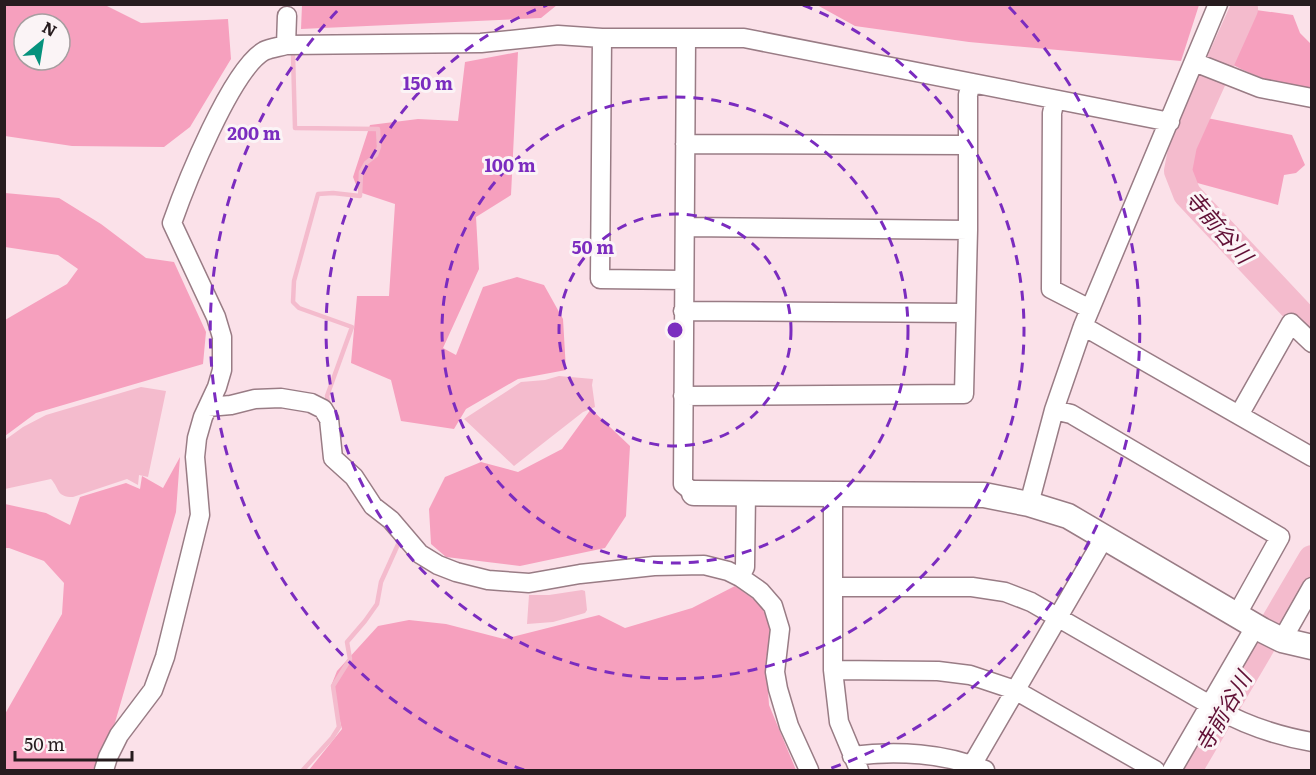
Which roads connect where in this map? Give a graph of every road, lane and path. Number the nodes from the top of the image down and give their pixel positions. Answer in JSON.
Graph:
{"nodes":[{"id":1,"x":1218,"y":4,"type":"edge"},
{"id":2,"x":287,"y":16,"type":"dead end"},
{"id":3,"x":602,"y":38,"type":"junction"},
{"id":4,"x":686,"y":39,"type":"junction"},
{"id":5,"x":286,"y":45,"type":"junction"},
{"id":6,"x":1208,"y":67,"type":"junction"},
{"id":7,"x":971,"y":83,"type":"junction"},
{"id":8,"x":1311,"y":98,"type":"edge"},
{"id":9,"x":1055,"y":100,"type":"junction"},
{"id":10,"x":1170,"y":122,"type":"junction"},
{"id":11,"x":685,"y":144,"type":"junction"},
{"id":12,"x":968,"y":145,"type":"junction"},
{"id":13,"x":685,"y":227,"type":"junction"},
{"id":14,"x":968,"y":230,"type":"junction"},
{"id":15,"x":683,"y":280,"type":"junction"},
{"id":16,"x":683,"y":311,"type":"junction"},
{"id":17,"x":965,"y":313,"type":"junction"},
{"id":18,"x":1087,"y":317,"type":"junction"},
{"id":19,"x":1311,"y":343,"type":"edge"},
{"id":20,"x":683,"y":396,"type":"junction"},
{"id":21,"x":208,"y":407,"type":"junction"},
{"id":22,"x":1054,"y":410,"type":"junction"},
{"id":23,"x":1239,"y":415,"type":"junction"},
{"id":24,"x":1311,"y":457,"type":"edge"},
{"id":25,"x":694,"y":492,"type":"joint"},
{"id":26,"x":746,"y":493,"type":"junction"},
{"id":27,"x":833,"y":493,"type":"junction"},
{"id":28,"x":1029,"y":504,"type":"junction"},
{"id":29,"x":1104,"y":538,"type":"junction"},
{"id":30,"x":740,"y":576,"type":"junction"},
{"id":31,"x":833,"y":587,"type":"junction"},
{"id":32,"x":1311,"y":587,"type":"edge"},
{"id":33,"x":1058,"y":617,"type":"junction"},
{"id":34,"x":1262,"y":630,"type":"junction"},
{"id":35,"x":1311,"y":647,"type":"edge"},
{"id":36,"x":833,"y":670,"type":"junction"},
{"id":37,"x":1015,"y":690,"type":"junction"},
{"id":38,"x":1218,"y":710,"type":"junction"},
{"id":39,"x":1311,"y":742,"type":"edge"},
{"id":40,"x":856,"y":763,"type":"edge"},
{"id":41,"x":979,"y":768,"type":"edge"},
{"id":42,"x":104,"y":771,"type":"edge"},
{"id":43,"x":809,"y":771,"type":"edge"},
{"id":44,"x":1155,"y":771,"type":"edge"},
{"id":45,"x":1172,"y":771,"type":"edge"}],
"edges":[{"from":1,"to":6,"type":"street"},
{"from":2,"to":5,"type":"street"},
{"from":3,"to":4,"type":"street"},
{"from":3,"to":5,"type":"street"},
{"from":3,"to":15,"type":"street"},
{"from":4,"to":7,"type":"street"},
{"from":4,"to":11,"type":"street"},
{"from":5,"to":21,"type":"street"},
{"from":6,"to":8,"type":"street"},
{"from":6,"to":10,"type":"street"},
{"from":7,"to":9,"type":"street"},
{"from":7,"to":12,"type":"street"},
{"from":9,"to":10,"type":"street"},
{"from":9,"to":18,"type":"street"},
{"from":10,"to":18,"type":"street"},
{"from":11,"to":12,"type":"street"},
{"from":11,"to":13,"type":"street"},
{"from":12,"to":14,"type":"street"},
{"from":13,"to":14,"type":"street"},
{"from":13,"to":15,"type":"street"},
{"from":14,"to":17,"type":"street"},
{"from":15,"to":16,"type":"street"},
{"from":16,"to":17,"type":"street"},
{"from":16,"to":20,"type":"street"},
{"from":17,"to":20,"type":"street"},
{"from":18,"to":22,"type":"street"},
{"from":18,"to":23,"type":"street"},
{"from":19,"to":23,"type":"street"},
{"from":20,"to":25,"type":"street"},
{"from":21,"to":30,"type":"street"},
{"from":21,"to":42,"type":"street"},
{"from":22,"to":28,"type":"street"},
{"from":22,"to":34,"type":"street"},
{"from":23,"to":24,"type":"street"},
{"from":25,"to":26,"type":"street"},
{"from":26,"to":27,"type":"street"},
{"from":26,"to":30,"type":"street"},
{"from":27,"to":28,"type":"street"},
{"from":27,"to":31,"type":"street"},
{"from":28,"to":29,"type":"street"},
{"from":29,"to":33,"type":"street"},
{"from":29,"to":34,"type":"street"},
{"from":30,"to":43,"type":"street"},
{"from":31,"to":33,"type":"street"},
{"from":31,"to":36,"type":"street"},
{"from":32,"to":34,"type":"street"},
{"from":33,"to":37,"type":"street"},
{"from":33,"to":38,"type":"street"},
{"from":34,"to":35,"type":"street"},
{"from":34,"to":38,"type":"street"},
{"from":36,"to":37,"type":"street"},
{"from":36,"to":40,"type":"street"},
{"from":37,"to":41,"type":"street"},
{"from":37,"to":44,"type":"street"},
{"from":38,"to":39,"type":"street"},
{"from":38,"to":45,"type":"street"},
{"from":40,"to":41,"type":"street"}]}
